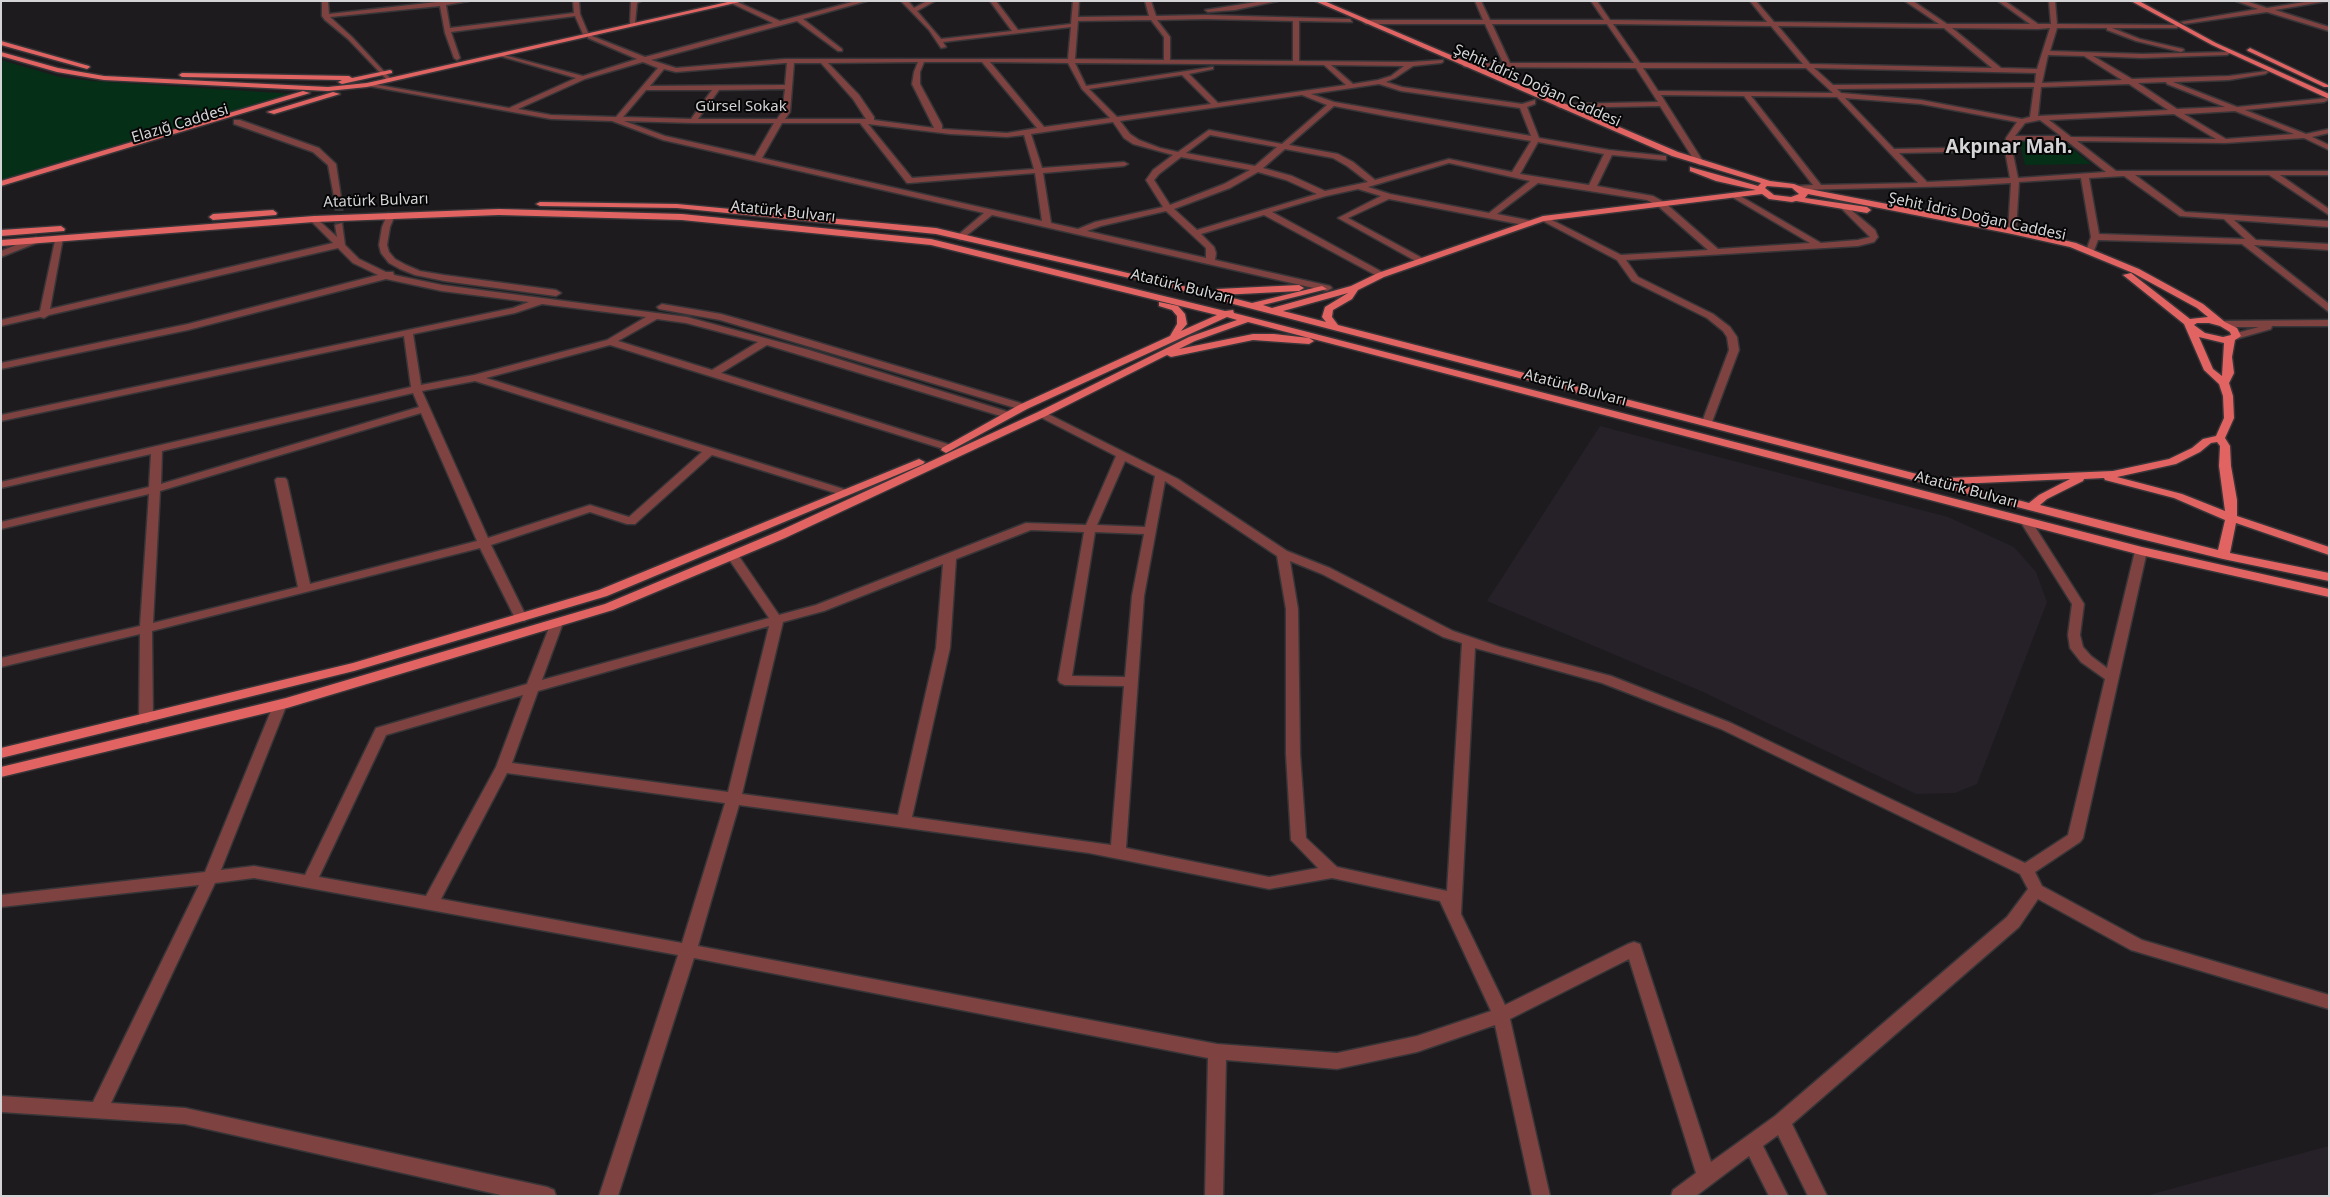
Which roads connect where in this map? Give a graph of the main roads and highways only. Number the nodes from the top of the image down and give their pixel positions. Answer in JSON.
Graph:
{"nodes":[{"id":1,"x":723,"y":1,"type":"edge"},
{"id":2,"x":2134,"y":1,"type":"edge"},
{"id":3,"x":2146,"y":1,"type":"edge"},
{"id":4,"x":738,"y":2,"type":"edge"},
{"id":5,"x":1315,"y":3,"type":"edge"},
{"id":6,"x":2181,"y":24,"type":"junction"},
{"id":7,"x":588,"y":35,"type":"junction"},
{"id":8,"x":2217,"y":42,"type":"junction"},
{"id":9,"x":2230,"y":42,"type":"dead end"},
{"id":10,"x":1,"y":43,"type":"edge"},
{"id":11,"x":2239,"y":45,"type":"dead end"},
{"id":12,"x":1,"y":54,"type":"edge"},
{"id":13,"x":353,"y":78,"type":"junction"},
{"id":14,"x":389,"y":80,"type":"junction"},
{"id":15,"x":367,"y":86,"type":"junction"},
{"id":16,"x":2329,"y":87,"type":"edge"},
{"id":17,"x":315,"y":90,"type":"junction"},
{"id":18,"x":2329,"y":92,"type":"edge"},
{"id":19,"x":2327,"y":100,"type":"edge"},
{"id":20,"x":1769,"y":183,"type":"junction"},
{"id":21,"x":1,"y":184,"type":"edge"},
{"id":22,"x":1800,"y":189,"type":"junction"},
{"id":23,"x":1761,"y":191,"type":"junction"},
{"id":24,"x":1,"y":192,"type":"edge"},
{"id":25,"x":1798,"y":199,"type":"junction"},
{"id":26,"x":1,"y":233,"type":"edge"},
{"id":27,"x":1,"y":243,"type":"edge"},
{"id":28,"x":1357,"y":286,"type":"junction"},
{"id":29,"x":1323,"y":289,"type":"junction"},
{"id":30,"x":1200,"y":292,"type":"junction"},
{"id":31,"x":1148,"y":294,"type":"junction"},
{"id":32,"x":1250,"y":306,"type":"junction"},
{"id":33,"x":1271,"y":311,"type":"junction"},
{"id":34,"x":1227,"y":313,"type":"junction"},
{"id":35,"x":1248,"y":319,"type":"junction"},
{"id":36,"x":2222,"y":323,"type":"junction"},
{"id":37,"x":1333,"y":325,"type":"junction"},
{"id":38,"x":2190,"y":326,"type":"junction"},
{"id":39,"x":2233,"y":337,"type":"junction"},
{"id":40,"x":1174,"y":338,"type":"junction"},
{"id":41,"x":1333,"y":340,"type":"junction"},
{"id":42,"x":1161,"y":354,"type":"junction"},
{"id":43,"x":2224,"y":383,"type":"junction"},
{"id":44,"x":2220,"y":438,"type":"junction"},
{"id":45,"x":2098,"y":475,"type":"junction"},
{"id":46,"x":2084,"y":476,"type":"junction"},
{"id":47,"x":1934,"y":481,"type":"junction"},
{"id":48,"x":2032,"y":506,"type":"junction"},
{"id":49,"x":2231,"y":518,"type":"junction"},
{"id":50,"x":2329,"y":551,"type":"edge"},
{"id":51,"x":2223,"y":555,"type":"junction"},
{"id":52,"x":2329,"y":577,"type":"edge"},
{"id":53,"x":2329,"y":593,"type":"edge"},
{"id":54,"x":1,"y":753,"type":"edge"},
{"id":55,"x":1,"y":772,"type":"edge"}],
"edges":[{"from":1,"to":7,"type":"main road"},
{"from":2,"to":6,"type":"main road"},
{"from":3,"to":6,"type":"main road"},
{"from":4,"to":7,"type":"main road"},
{"from":5,"to":20,"type":"main road","name":"Şehit İdris Doğan Caddesi"},
{"from":5,"to":23,"type":"main road","name":"Şehit İdris Doğan Caddesi"},
{"from":6,"to":8,"type":"main road"},
{"from":7,"to":13,"type":"main road"},
{"from":7,"to":14,"type":"main road"},
{"from":8,"to":9,"type":"main road"},
{"from":8,"to":18,"type":"main road"},
{"from":8,"to":19,"type":"main road"},
{"from":8,"to":19,"type":"main road"},
{"from":10,"to":13,"type":"main road"},
{"from":11,"to":16,"type":"main road"},
{"from":12,"to":17,"type":"main road"},
{"from":13,"to":14,"type":"main road"},
{"from":13,"to":17,"type":"main road"},
{"from":14,"to":15,"type":"main road"},
{"from":15,"to":17,"type":"main road"},
{"from":15,"to":24,"type":"main road","name":"Elazığ Caddesi"},
{"from":17,"to":21,"type":"main road"},
{"from":20,"to":22,"type":"main road","name":"Şehit İdris Doğan Caddesi"},
{"from":20,"to":23,"type":"main road"},
{"from":22,"to":25,"type":"main road"},
{"from":22,"to":36,"type":"main road","name":"Şehit İdris Doğan Caddesi"},
{"from":23,"to":25,"type":"main road","name":"Şehit İdris Doğan Caddesi"},
{"from":23,"to":28,"type":"main road"},
{"from":25,"to":38,"type":"main road","name":"Şehit İdris Doğan Caddesi"},
{"from":26,"to":30,"type":"main road","name":"Atatürk Bulvarı"},
{"from":27,"to":31,"type":"main road","name":"Atatürk Bulvarı"},
{"from":28,"to":29,"type":"main road"},
{"from":28,"to":33,"type":"main road"},
{"from":28,"to":37,"type":"main road"},
{"from":29,"to":30,"type":"main road"},
{"from":29,"to":32,"type":"main road"},
{"from":30,"to":32,"type":"main road","name":"Atatürk Bulvarı"},
{"from":31,"to":34,"type":"main road","name":"Atatürk Bulvarı"},
{"from":31,"to":40,"type":"main road"},
{"from":32,"to":33,"type":"main road","name":"Atatürk Bulvarı"},
{"from":32,"to":34,"type":"main road"},
{"from":33,"to":35,"type":"main road"},
{"from":33,"to":37,"type":"main road","name":"Atatürk Bulvarı"},
{"from":34,"to":35,"type":"main road","name":"Atatürk Bulvarı"},
{"from":34,"to":40,"type":"main road"},
{"from":35,"to":41,"type":"main road","name":"Atatürk Bulvarı"},
{"from":35,"to":42,"type":"main road"},
{"from":36,"to":38,"type":"main road"},
{"from":36,"to":39,"type":"main road","name":"Şehit İdris Doğan Caddesi"},
{"from":37,"to":47,"type":"main road","name":"Atatürk Bulvarı"},
{"from":38,"to":39,"type":"main road"},
{"from":38,"to":43,"type":"main road","name":"Şehit İdris Doğan Caddesi"},
{"from":39,"to":43,"type":"main road"},
{"from":40,"to":54,"type":"main road"},
{"from":41,"to":42,"type":"main road"},
{"from":41,"to":53,"type":"main road","name":"Atatürk Bulvarı"},
{"from":42,"to":55,"type":"main road"},
{"from":43,"to":44,"type":"main road"},
{"from":44,"to":45,"type":"main road"},
{"from":44,"to":49,"type":"main road"},
{"from":45,"to":46,"type":"main road"},
{"from":45,"to":49,"type":"main road"},
{"from":46,"to":47,"type":"main road"},
{"from":46,"to":48,"type":"main road"},
{"from":47,"to":48,"type":"main road","name":"Atatürk Bulvarı"},
{"from":48,"to":51,"type":"main road","name":"Atatürk Bulvarı"},
{"from":49,"to":50,"type":"main road"},
{"from":49,"to":51,"type":"main road"},
{"from":51,"to":52,"type":"main road","name":"Atatürk Bulvarı"}]}
